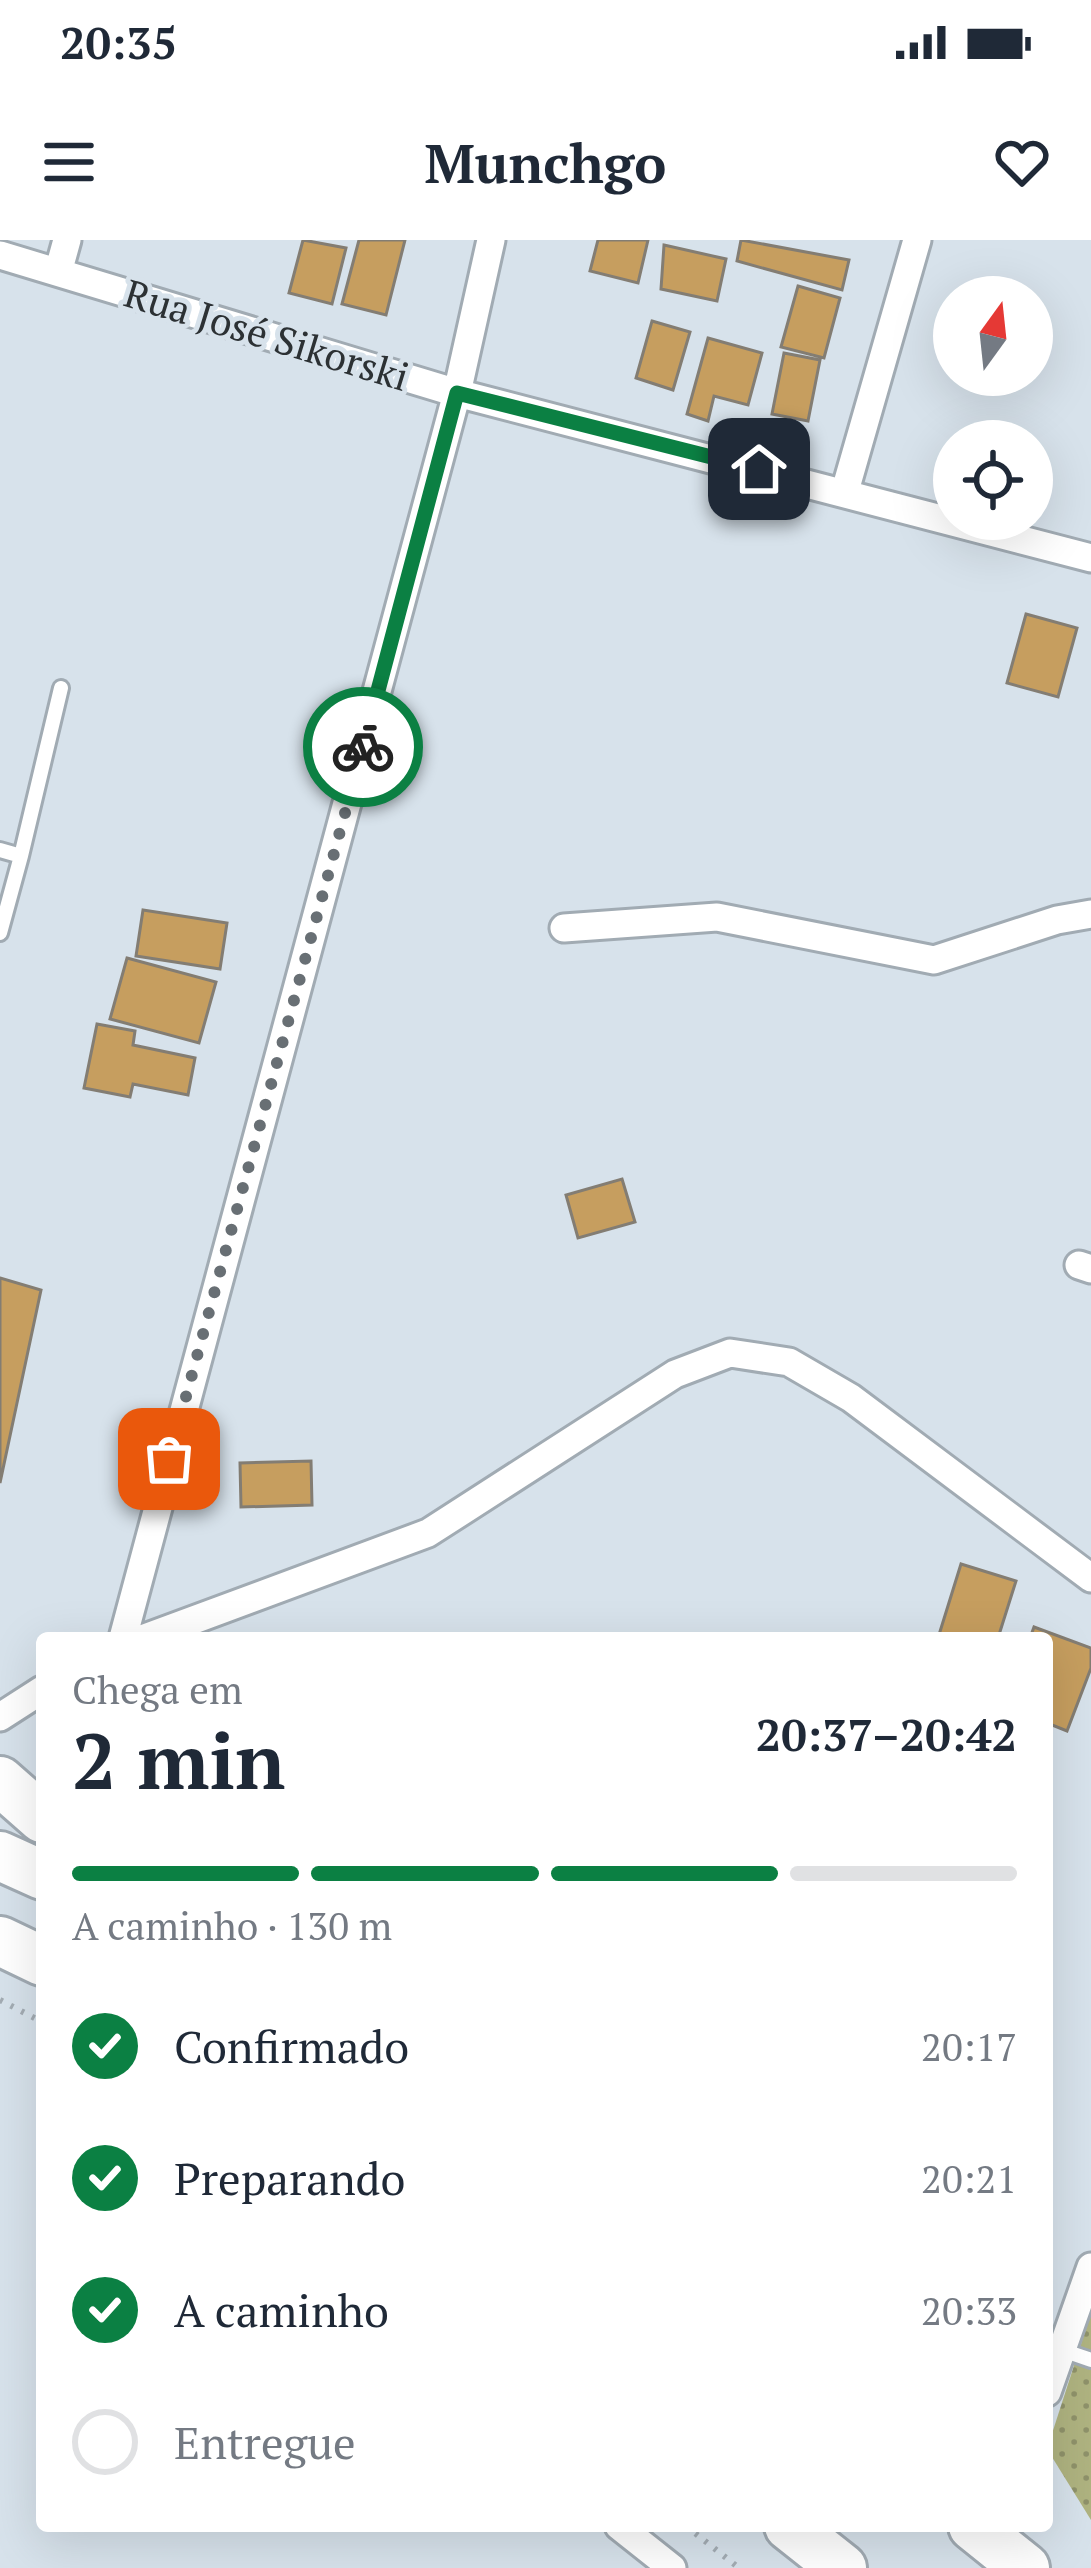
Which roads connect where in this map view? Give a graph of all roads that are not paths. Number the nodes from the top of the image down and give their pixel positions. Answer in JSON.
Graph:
{"nodes":[{"id":1,"x":67,"y":240,"type":"edge"},
{"id":2,"x":490,"y":240,"type":"edge"},
{"id":3,"x":917,"y":240,"type":"edge"},
{"id":4,"x":0,"y":255,"type":"edge"},
{"id":5,"x":59,"y":269,"type":"junction"},
{"id":6,"x":457,"y":393,"type":"junction"},
{"id":7,"x":845,"y":491,"type":"junction"},
{"id":8,"x":1091,"y":558,"type":"edge"},
{"id":9,"x":61,"y":688,"type":"dead end"},
{"id":10,"x":0,"y":850,"type":"edge"},
{"id":11,"x":21,"y":856,"type":"junction"},
{"id":12,"x":1091,"y":914,"type":"edge"},
{"id":13,"x":563,"y":928,"type":"dead end"},
{"id":14,"x":0,"y":933,"type":"edge"},
{"id":15,"x":1091,"y":1578,"type":"edge"},
{"id":16,"x":125,"y":1632,"type":"edge"},
{"id":17,"x":161,"y":1632,"type":"edge"},
{"id":18,"x":36,"y":1694,"type":"edge"},
{"id":19,"x":0,"y":1717,"type":"edge"},
{"id":20,"x":0,"y":1781,"type":"edge"},
{"id":21,"x":36,"y":1813,"type":"edge"},
{"id":22,"x":0,"y":1856,"type":"edge"},
{"id":23,"x":36,"y":1872,"type":"edge"},
{"id":24,"x":0,"y":1941,"type":"edge"},
{"id":25,"x":36,"y":1958,"type":"edge"},
{"id":26,"x":1091,"y":2267,"type":"edge"},
{"id":27,"x":1078,"y":2355,"type":"edge"},
{"id":28,"x":1053,"y":2385,"type":"edge"},
{"id":29,"x":627,"y":2532,"type":"edge"},
{"id":30,"x":797,"y":2532,"type":"edge"},
{"id":31,"x":980,"y":2532,"type":"edge"},
{"id":32,"x":672,"y":2568,"type":"edge"},
{"id":33,"x":842,"y":2568,"type":"edge"},
{"id":34,"x":1025,"y":2568,"type":"edge"}],
"edges":[{"from":1,"to":5,"type":"street"},
{"from":2,"to":6,"type":"street"},
{"from":3,"to":7,"type":"street"},
{"from":4,"to":5,"type":"street","name":"Rua José Sikorski"},
{"from":5,"to":6,"type":"street","name":"Rua José Sikorski"},
{"from":6,"to":7,"type":"street","name":"Rua José Sikorski"},
{"from":6,"to":16,"type":"street"},
{"from":7,"to":8,"type":"street","name":"Rua José Sikorski"},
{"from":9,"to":11,"type":"lane"},
{"from":10,"to":11,"type":"lane"},
{"from":11,"to":14,"type":"lane"},
{"from":12,"to":13,"type":"street"},
{"from":15,"to":17,"type":"street"},
{"from":18,"to":19,"type":"street"},
{"from":20,"to":21,"type":"highway"},
{"from":22,"to":23,"type":"highway"},
{"from":24,"to":25,"type":"highway"},
{"from":26,"to":27,"type":"street"},
{"from":27,"to":28,"type":"street"},
{"from":29,"to":32,"type":"street"},
{"from":30,"to":33,"type":"highway"},
{"from":31,"to":34,"type":"highway"}]}
